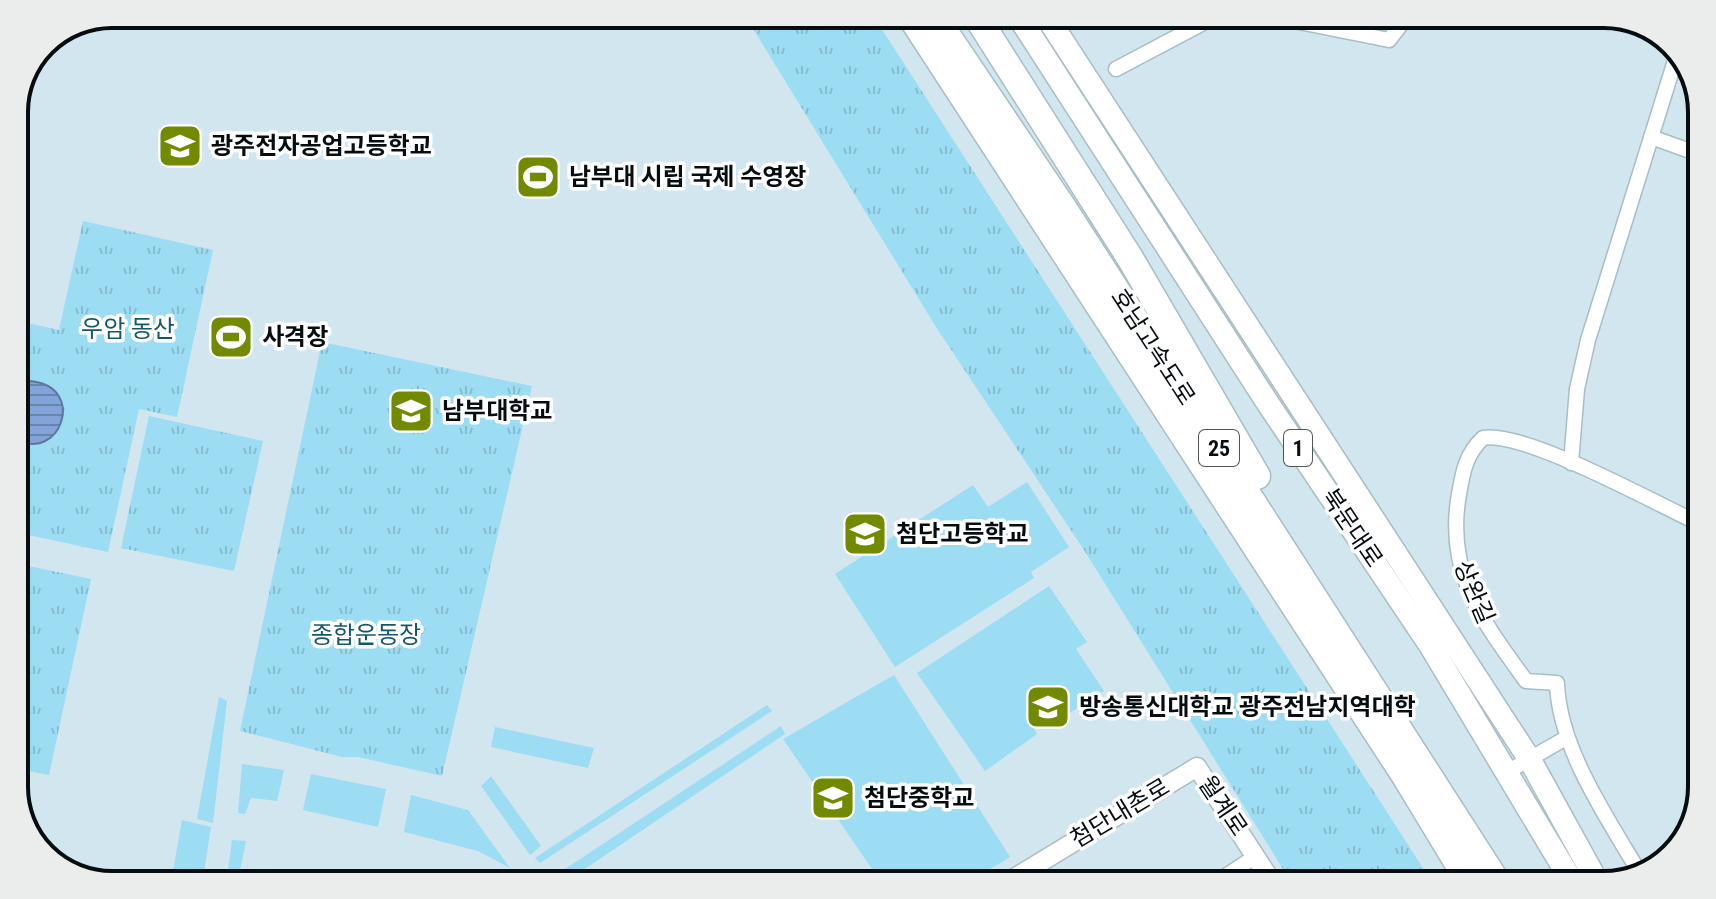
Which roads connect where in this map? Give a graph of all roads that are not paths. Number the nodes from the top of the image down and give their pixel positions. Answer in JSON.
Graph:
{"nodes":[{"id":1,"x":918,"y":28,"type":"edge"},
{"id":2,"x":942,"y":28,"type":"edge"},
{"id":3,"x":984,"y":28,"type":"edge"},
{"id":4,"x":1026,"y":28,"type":"edge"},
{"id":5,"x":1054,"y":28,"type":"edge"},
{"id":6,"x":1194,"y":28,"type":"edge"},
{"id":7,"x":1329,"y":28,"type":"edge"},
{"id":8,"x":1398,"y":28,"type":"edge"},
{"id":9,"x":1674,"y":65,"type":"edge"},
{"id":10,"x":1116,"y":69,"type":"dead end"},
{"id":11,"x":1651,"y":137,"type":"junction"},
{"id":12,"x":1688,"y":150,"type":"edge"},
{"id":13,"x":1571,"y":463,"type":"junction"},
{"id":14,"x":1688,"y":518,"type":"edge"},
{"id":15,"x":1566,"y":738,"type":"junction"},
{"id":16,"x":1530,"y":760,"type":"junction"},
{"id":17,"x":1423,"y":763,"type":"junction"},
{"id":18,"x":1197,"y":767,"type":"joint"},
{"id":19,"x":1507,"y":772,"type":"junction"},
{"id":20,"x":1256,"y":856,"type":"junction"},
{"id":21,"x":1636,"y":865,"type":"edge"},
{"id":22,"x":1026,"y":871,"type":"edge"},
{"id":23,"x":1233,"y":871,"type":"edge"},
{"id":24,"x":1265,"y":871,"type":"edge"},
{"id":25,"x":1463,"y":871,"type":"edge"},
{"id":26,"x":1490,"y":871,"type":"edge"},
{"id":27,"x":1566,"y":871,"type":"edge"},
{"id":28,"x":1591,"y":871,"type":"edge"}],
"edges":[{"from":1,"to":25,"type":"highway","name":"호남고속도로","number":"25"},
{"from":2,"to":17,"type":"highway","name":"호남고속도로","number":"25"},
{"from":3,"to":17,"type":"highway"},
{"from":4,"to":19,"type":"main road","name":"북문대로","number":"1"},
{"from":5,"to":16,"type":"main road","name":"북문대로","number":"1"},
{"from":6,"to":10,"type":"street"},
{"from":7,"to":8,"type":"street"},
{"from":9,"to":11,"type":"street"},
{"from":11,"to":12,"type":"street"},
{"from":11,"to":13,"type":"street"},
{"from":13,"to":14,"type":"street","name":"상완길"},
{"from":13,"to":15,"type":"street","name":"상완길"},
{"from":15,"to":16,"type":"street"},
{"from":15,"to":21,"type":"street","name":"상완길"},
{"from":16,"to":19,"type":"street"},
{"from":16,"to":28,"type":"main road","name":"북문대로","number":"1"},
{"from":17,"to":26,"type":"highway","name":"호남고속도로","number":"25"},
{"from":18,"to":20,"type":"street","name":"월계로"},
{"from":18,"to":22,"type":"street","name":"첨단내촌로"},
{"from":19,"to":27,"type":"main road","name":"북문대로","number":"1"},
{"from":20,"to":23,"type":"street"},
{"from":20,"to":24,"type":"street","name":"월계로"}]}
